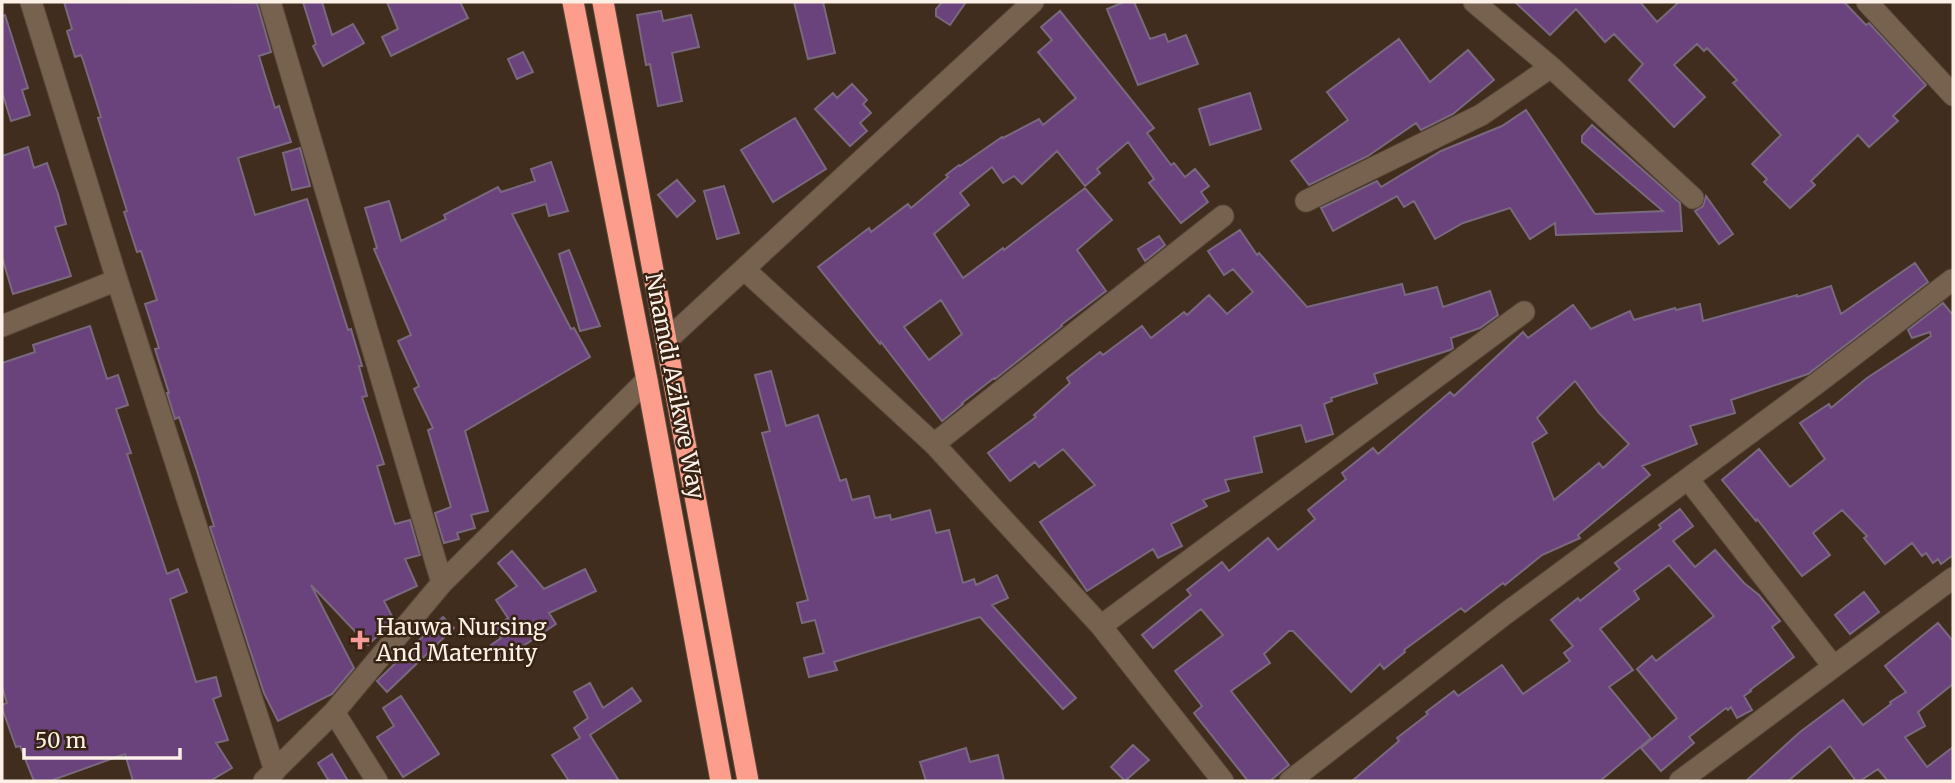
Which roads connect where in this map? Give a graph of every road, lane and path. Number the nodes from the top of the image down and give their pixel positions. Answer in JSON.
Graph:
{"nodes":[{"id":1,"x":31,"y":2,"type":"edge"},
{"id":2,"x":270,"y":2,"type":"edge"},
{"id":3,"x":573,"y":2,"type":"edge"},
{"id":4,"x":603,"y":2,"type":"edge"},
{"id":5,"x":1033,"y":2,"type":"edge"},
{"id":6,"x":1474,"y":2,"type":"edge"},
{"id":7,"x":1867,"y":2,"type":"edge"},
{"id":8,"x":1551,"y":67,"type":"junction"},
{"id":9,"x":1953,"y":95,"type":"edge"},
{"id":10,"x":1693,"y":198,"type":"dead end"},
{"id":11,"x":1306,"y":201,"type":"dead end"},
{"id":12,"x":1223,"y":216,"type":"dead end"},
{"id":13,"x":744,"y":269,"type":"junction"},
{"id":14,"x":117,"y":280,"type":"junction"},
{"id":15,"x":1952,"y":280,"type":"edge"},
{"id":16,"x":1524,"y":312,"type":"dead end"},
{"id":17,"x":2,"y":327,"type":"edge"},
{"id":18,"x":666,"y":341,"type":"junction"},
{"id":19,"x":647,"y":380,"type":"junction"},
{"id":20,"x":934,"y":444,"type":"junction"},
{"id":21,"x":1688,"y":479,"type":"junction"},
{"id":22,"x":1953,"y":578,"type":"edge"},
{"id":23,"x":442,"y":583,"type":"junction"},
{"id":24,"x":1101,"y":626,"type":"junction"},
{"id":25,"x":1833,"y":666,"type":"junction"},
{"id":26,"x":334,"y":712,"type":"junction"},
{"id":27,"x":270,"y":776,"type":"edge"},
{"id":28,"x":377,"y":781,"type":"edge"},
{"id":29,"x":721,"y":781,"type":"edge"},
{"id":30,"x":748,"y":781,"type":"edge"},
{"id":31,"x":1223,"y":781,"type":"edge"},
{"id":32,"x":1290,"y":781,"type":"edge"},
{"id":33,"x":1681,"y":781,"type":"edge"}],
"edges":[{"from":1,"to":14,"type":"street"},
{"from":2,"to":23,"type":"street"},
{"from":3,"to":19,"type":"highway","name":"Nnamdi Azikwe Way"},
{"from":4,"to":18,"type":"highway","name":"Nnamdi Azikwe Way"},
{"from":5,"to":13,"type":"street"},
{"from":6,"to":8,"type":"street"},
{"from":7,"to":9,"type":"street"},
{"from":8,"to":10,"type":"street"},
{"from":8,"to":11,"type":"street"},
{"from":12,"to":20,"type":"street"},
{"from":13,"to":18,"type":"street"},
{"from":13,"to":20,"type":"street"},
{"from":14,"to":17,"type":"street"},
{"from":14,"to":27,"type":"street"},
{"from":15,"to":21,"type":"street"},
{"from":16,"to":24,"type":"street"},
{"from":18,"to":30,"type":"highway","name":"Nnamdi Azikwe Way"},
{"from":19,"to":23,"type":"street"},
{"from":19,"to":29,"type":"highway","name":"Nnamdi Azikwe Way"},
{"from":20,"to":24,"type":"street"},
{"from":21,"to":25,"type":"street"},
{"from":21,"to":32,"type":"street"},
{"from":22,"to":25,"type":"street"},
{"from":23,"to":26,"type":"street"},
{"from":24,"to":31,"type":"street"},
{"from":25,"to":33,"type":"street"},
{"from":26,"to":27,"type":"street"},
{"from":26,"to":28,"type":"street"}]}
